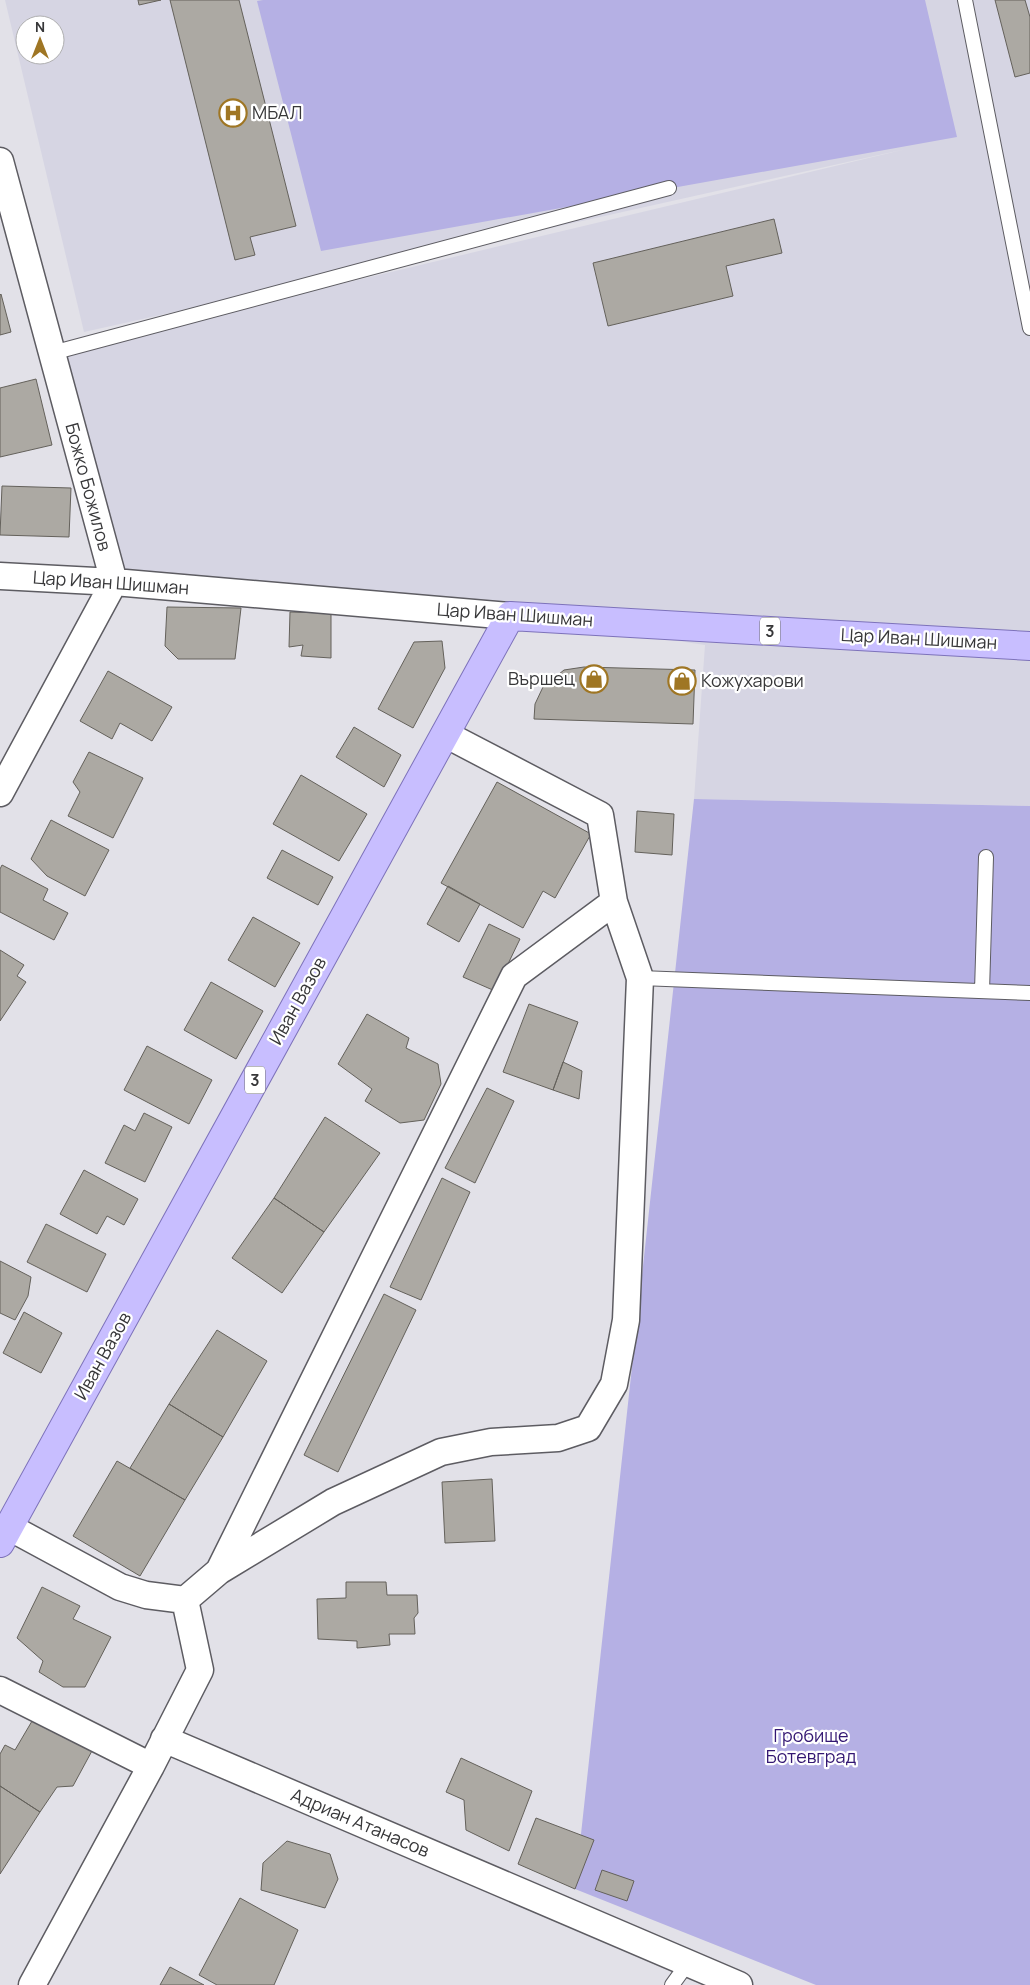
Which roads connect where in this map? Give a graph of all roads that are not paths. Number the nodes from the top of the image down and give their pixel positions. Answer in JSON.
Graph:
{"nodes":[{"id":1,"x":965,"y":0,"type":"edge"},
{"id":2,"x":0,"y":161,"type":"edge"},
{"id":3,"x":669,"y":188,"type":"dead end"},
{"id":4,"x":1030,"y":328,"type":"edge"},
{"id":5,"x":52,"y":353,"type":"junction"},
{"id":6,"x":0,"y":576,"type":"edge"},
{"id":7,"x":114,"y":582,"type":"junction"},
{"id":8,"x":510,"y":616,"type":"junction"},
{"id":9,"x":1030,"y":646,"type":"edge"},
{"id":10,"x":445,"y":734,"type":"junction"},
{"id":11,"x":0,"y":793,"type":"edge"},
{"id":12,"x":986,"y":857,"type":"dead end"},
{"id":13,"x":614,"y":902,"type":"junction"},
{"id":14,"x":640,"y":978,"type":"junction"},
{"id":15,"x":982,"y":991,"type":"junction"},
{"id":16,"x":1030,"y":993,"type":"edge"},
{"id":17,"x":4,"y":1535,"type":"edge"},
{"id":18,"x":219,"y":1571,"type":"junction"},
{"id":19,"x":186,"y":1600,"type":"junction"},
{"id":20,"x":0,"y":1690,"type":"edge"},
{"id":21,"x":164,"y":1739,"type":"junction"},
{"id":22,"x":151,"y":1766,"type":"junction"},
{"id":23,"x":688,"y":1964,"type":"junction"},
{"id":24,"x":32,"y":1985,"type":"edge"},
{"id":25,"x":672,"y":1985,"type":"edge"},
{"id":26,"x":739,"y":1985,"type":"edge"}],
"edges":[{"from":1,"to":4,"type":"lane"},
{"from":2,"to":5,"type":"street","name":"Божко Божилов"},
{"from":3,"to":5,"type":"lane"},
{"from":5,"to":7,"type":"street","name":"Божко Божилов"},
{"from":6,"to":7,"type":"street","name":"Цар Иван Шишман"},
{"from":7,"to":8,"type":"street","name":"Цар Иван Шишман"},
{"from":7,"to":11,"type":"street"},
{"from":8,"to":9,"type":"main road","name":"Цар Иван Шишман","number":"3"},
{"from":8,"to":10,"type":"main road","name":"Иван Вазов","number":"3"},
{"from":10,"to":13,"type":"street"},
{"from":10,"to":17,"type":"main road","name":"Иван Вазов","number":"3"},
{"from":12,"to":15,"type":"lane"},
{"from":13,"to":14,"type":"street"},
{"from":13,"to":18,"type":"street"},
{"from":14,"to":15,"type":"lane"},
{"from":14,"to":18,"type":"street"},
{"from":15,"to":16,"type":"lane"},
{"from":17,"to":19,"type":"street"},
{"from":18,"to":19,"type":"street"},
{"from":19,"to":21,"type":"street"},
{"from":20,"to":22,"type":"street"},
{"from":21,"to":22,"type":"street"},
{"from":21,"to":23,"type":"street","name":"Адриан Атанасов"},
{"from":22,"to":24,"type":"street"},
{"from":23,"to":25,"type":"lane"},
{"from":23,"to":26,"type":"street","name":"Адриан Атанасов"}]}
